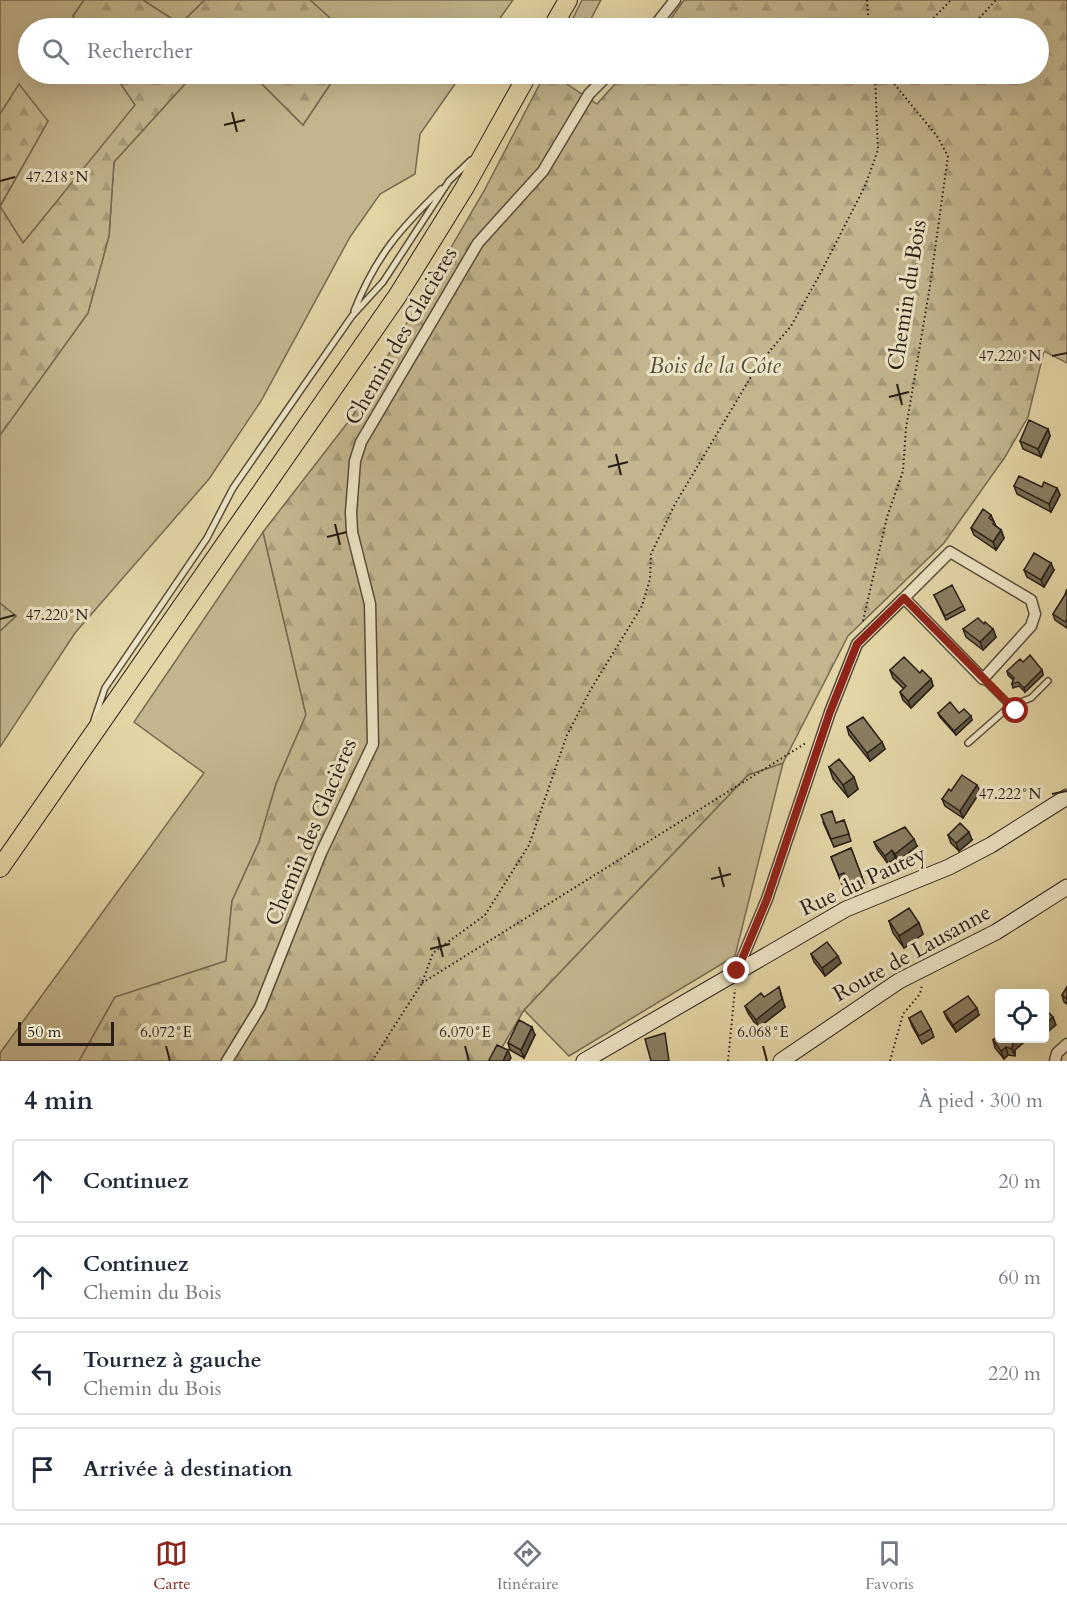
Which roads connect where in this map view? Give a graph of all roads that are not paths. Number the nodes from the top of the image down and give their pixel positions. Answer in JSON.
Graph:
{"nodes":[{"id":1,"x":568,"y":0,"type":"edge"},
{"id":2,"x":675,"y":0,"type":"edge"},
{"id":3,"x":558,"y":18,"type":"edge"},
{"id":4,"x":661,"y":18,"type":"edge"},
{"id":5,"x":522,"y":84,"type":"edge"},
{"id":6,"x":599,"y":84,"type":"edge"},
{"id":7,"x":490,"y":143,"type":"junction"},
{"id":8,"x":449,"y":181,"type":"junction"},
{"id":9,"x":352,"y":316,"type":"junction"},
{"id":10,"x":904,"y":598,"type":"junction"},
{"id":11,"x":983,"y":680,"type":"junction"},
{"id":12,"x":1048,"y":681,"type":"dead end"},
{"id":13,"x":1010,"y":706,"type":"junction"},
{"id":14,"x":1016,"y":711,"type":"dead end"},
{"id":15,"x":968,"y":743,"type":"dead end"},
{"id":16,"x":84,"y":747,"type":"junction"},
{"id":17,"x":1067,"y":797,"type":"edge"},
{"id":18,"x":0,"y":868,"type":"edge"},
{"id":19,"x":1067,"y":887,"type":"edge"},
{"id":20,"x":737,"y":971,"type":"junction"},
{"id":21,"x":1067,"y":1044,"type":"edge"},
{"id":22,"x":227,"y":1061,"type":"edge"},
{"id":23,"x":584,"y":1061,"type":"edge"},
{"id":24,"x":781,"y":1061,"type":"edge"},
{"id":25,"x":1055,"y":1061,"type":"edge"}],
"edges":[{"from":1,"to":3,"type":"main road"},
{"from":2,"to":4,"type":"street"},
{"from":5,"to":7,"type":"main road"},
{"from":6,"to":22,"type":"street","name":"Chemin des Glacières"},
{"from":7,"to":8,"type":"lane"},
{"from":7,"to":16,"type":"main road"},
{"from":8,"to":9,"type":"lane"},
{"from":8,"to":9,"type":"lane"},
{"from":9,"to":16,"type":"lane"},
{"from":10,"to":11,"type":"street"},
{"from":10,"to":11,"type":"street"},
{"from":10,"to":20,"type":"street"},
{"from":11,"to":13,"type":"lane"},
{"from":12,"to":13,"type":"lane"},
{"from":13,"to":14,"type":"lane"},
{"from":13,"to":15,"type":"lane"},
{"from":16,"to":18,"type":"main road"},
{"from":17,"to":20,"type":"street","name":"Rue du Pautey"},
{"from":19,"to":24,"type":"street","name":"Route de Lausanne"},
{"from":20,"to":23,"type":"street","name":"Rue du Pautey"},
{"from":21,"to":25,"type":"street"}]}
